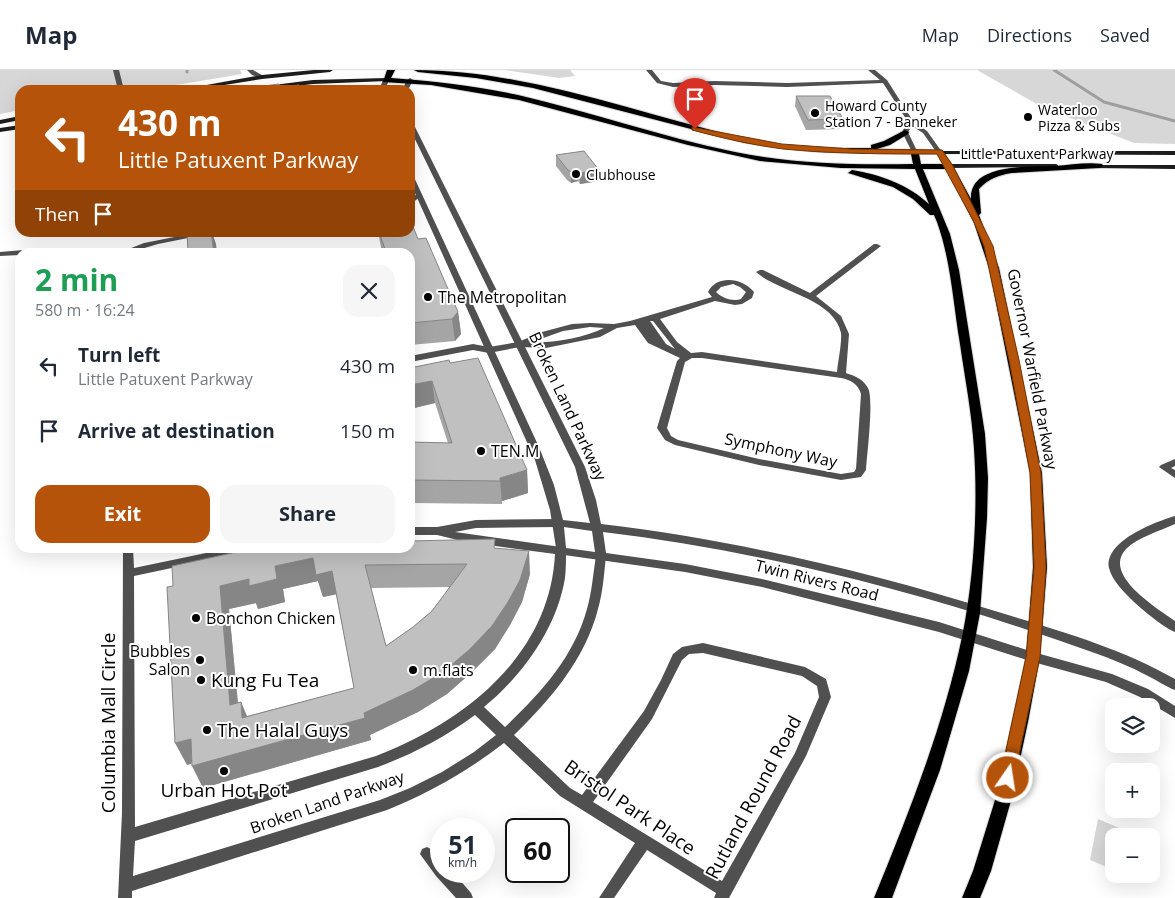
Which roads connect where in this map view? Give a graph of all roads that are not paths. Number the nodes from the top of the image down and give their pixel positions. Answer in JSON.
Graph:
{"nodes":[{"id":1,"x":116,"y":70,"type":"edge"},
{"id":2,"x":250,"y":70,"type":"edge"},
{"id":3,"x":330,"y":70,"type":"edge"},
{"id":4,"x":391,"y":70,"type":"edge"},
{"id":5,"x":417,"y":70,"type":"edge"},
{"id":6,"x":649,"y":70,"type":"edge"},
{"id":7,"x":871,"y":70,"type":"edge"},
{"id":8,"x":262,"y":77,"type":"junction"},
{"id":9,"x":386,"y":80,"type":"junction"},
{"id":10,"x":410,"y":80,"type":"junction"},
{"id":11,"x":885,"y":81,"type":"junction"},
{"id":12,"x":120,"y":85,"type":"edge"},
{"id":13,"x":211,"y":85,"type":"edge"},
{"id":14,"x":289,"y":85,"type":"edge"},
{"id":15,"x":384,"y":85,"type":"edge"},
{"id":16,"x":408,"y":85,"type":"edge"},
{"id":17,"x":15,"y":118,"type":"edge"},
{"id":18,"x":0,"y":121,"type":"edge"},
{"id":19,"x":911,"y":122,"type":"junction"},
{"id":20,"x":15,"y":128,"type":"edge"},
{"id":21,"x":0,"y":130,"type":"edge"},
{"id":22,"x":905,"y":132,"type":"junction"},
{"id":23,"x":415,"y":133,"type":"edge"},
{"id":24,"x":851,"y":151,"type":"junction"},
{"id":25,"x":914,"y":151,"type":"junction"},
{"id":26,"x":940,"y":152,"type":"junction"},
{"id":27,"x":1175,"y":153,"type":"edge"},
{"id":28,"x":736,"y":154,"type":"junction"},
{"id":29,"x":917,"y":166,"type":"junction"},
{"id":30,"x":949,"y":166,"type":"junction"},
{"id":31,"x":1099,"y":166,"type":"junction"},
{"id":32,"x":1175,"y":167,"type":"edge"},
{"id":33,"x":415,"y":185,"type":"edge"},
{"id":34,"x":415,"y":194,"type":"edge"},
{"id":35,"x":420,"y":195,"type":"junction"},
{"id":36,"x":415,"y":199,"type":"edge"},
{"id":37,"x":977,"y":220,"type":"junction"},
{"id":38,"x":942,"y":223,"type":"junction"},
{"id":39,"x":188,"y":237,"type":"edge"},
{"id":40,"x":876,"y":246,"type":"dead end"},
{"id":41,"x":133,"y":248,"type":"edge"},
{"id":42,"x":15,"y":253,"type":"edge"},
{"id":43,"x":0,"y":254,"type":"edge"},
{"id":44,"x":760,"y":272,"type":"dead end"},
{"id":45,"x":810,"y":297,"type":"junction"},
{"id":46,"x":717,"y":298,"type":"dead end"},
{"id":47,"x":655,"y":318,"type":"junction"},
{"id":48,"x":641,"y":321,"type":"junction"},
{"id":49,"x":520,"y":344,"type":"junction"},
{"id":50,"x":489,"y":350,"type":"junction"},
{"id":51,"x":688,"y":357,"type":"junction"},
{"id":52,"x":415,"y":358,"type":"edge"},
{"id":53,"x":478,"y":360,"type":"edge"},
{"id":54,"x":841,"y":375,"type":"junction"},
{"id":55,"x":1175,"y":462,"type":"edge"},
{"id":56,"x":1175,"y":475,"type":"edge"},
{"id":57,"x":1175,"y":520,"type":"edge"},
{"id":58,"x":560,"y":523,"type":"junction"},
{"id":59,"x":598,"y":527,"type":"junction"},
{"id":60,"x":415,"y":531,"type":"edge"},
{"id":61,"x":437,"y":531,"type":"junction"},
{"id":62,"x":561,"y":550,"type":"junction"},
{"id":63,"x":128,"y":553,"type":"edge"},
{"id":64,"x":223,"y":553,"type":"edge"},
{"id":65,"x":600,"y":556,"type":"junction"},
{"id":66,"x":128,"y":574,"type":"junction"},
{"id":67,"x":973,"y":608,"type":"junction"},
{"id":68,"x":1175,"y":627,"type":"edge"},
{"id":69,"x":1036,"y":628,"type":"junction"},
{"id":70,"x":969,"y":637,"type":"junction"},
{"id":71,"x":1033,"y":657,"type":"junction"},
{"id":72,"x":1175,"y":684,"type":"edge"},
{"id":73,"x":475,"y":707,"type":"junction"},
{"id":74,"x":1175,"y":713,"type":"edge"},
{"id":75,"x":505,"y":736,"type":"junction"},
{"id":76,"x":584,"y":803,"type":"junction"},
{"id":77,"x":128,"y":836,"type":"junction"},
{"id":78,"x":644,"y":842,"type":"junction"},
{"id":79,"x":426,"y":854,"type":"dead end"},
{"id":80,"x":430,"y":859,"type":"edge"},
{"id":81,"x":452,"y":883,"type":"edge"},
{"id":82,"x":125,"y":892,"type":"edge"},
{"id":83,"x":723,"y":895,"type":"edge"},
{"id":84,"x":466,"y":898,"type":"edge"},
{"id":85,"x":606,"y":898,"type":"edge"},
{"id":86,"x":882,"y":898,"type":"edge"},
{"id":87,"x":971,"y":898,"type":"edge"}],
"edges":[{"from":1,"to":12,"type":"street"},
{"from":2,"to":8,"type":"street"},
{"from":3,"to":8,"type":"main road"},
{"from":4,"to":9,"type":"main road"},
{"from":5,"to":10,"type":"main road"},
{"from":5,"to":24,"type":"main road","name":"Little Patuxent Parkway"},
{"from":6,"to":11,"type":"street"},
{"from":7,"to":11,"type":"street"},
{"from":8,"to":13,"type":"main road"},
{"from":9,"to":10,"type":"main road","name":"Little Patuxent Parkway"},
{"from":9,"to":14,"type":"main road","name":"Little Patuxent Parkway"},
{"from":9,"to":15,"type":"street"},
{"from":10,"to":16,"type":"street"},
{"from":10,"to":28,"type":"main road","name":"Little Patuxent Parkway"},
{"from":11,"to":19,"type":"street"},
{"from":17,"to":18,"type":"main road"},
{"from":19,"to":22,"type":"street"},
{"from":19,"to":26,"type":"street"},
{"from":20,"to":21,"type":"main road"},
{"from":22,"to":24,"type":"main road"},
{"from":22,"to":25,"type":"street"},
{"from":23,"to":49,"type":"street","name":"Broken Land Parkway"},
{"from":24,"to":25,"type":"main road","name":"Little Patuxent Parkway"},
{"from":25,"to":26,"type":"main road","name":"Little Patuxent Parkway"},
{"from":25,"to":29,"type":"main road"},
{"from":26,"to":27,"type":"main road","name":"Little Patuxent Parkway"},
{"from":26,"to":30,"type":"main road","name":"Governor Warfield Parkway"},
{"from":28,"to":29,"type":"main road","name":"Little Patuxent Parkway"},
{"from":28,"to":38,"type":"main road"},
{"from":29,"to":30,"type":"main road","name":"Little Patuxent Parkway"},
{"from":29,"to":38,"type":"main road"},
{"from":30,"to":31,"type":"main road","name":"Little Patuxent Parkway"},
{"from":30,"to":37,"type":"main road","name":"Governor Warfield Parkway"},
{"from":31,"to":32,"type":"main road","name":"Little Patuxent Parkway"},
{"from":31,"to":37,"type":"main road"},
{"from":33,"to":35,"type":"street","name":"Broken Land Parkway"},
{"from":34,"to":35,"type":"street"},
{"from":35,"to":36,"type":"street"},
{"from":35,"to":50,"type":"street","name":"Broken Land Parkway"},
{"from":37,"to":69,"type":"main road","name":"Governor Warfield Parkway"},
{"from":38,"to":67,"type":"main road"},
{"from":39,"to":41,"type":"street"},
{"from":40,"to":45,"type":"street"},
{"from":42,"to":43,"type":"street"},
{"from":44,"to":45,"type":"street"},
{"from":45,"to":54,"type":"street"},
{"from":46,"to":47,"type":"street"},
{"from":47,"to":48,"type":"street"},
{"from":47,"to":51,"type":"street"},
{"from":48,"to":49,"type":"street"},
{"from":48,"to":51,"type":"street","name":"Symphony Way"},
{"from":49,"to":50,"type":"street"},
{"from":49,"to":59,"type":"street","name":"Broken Land Parkway"},
{"from":50,"to":52,"type":"street"},
{"from":50,"to":53,"type":"street"},
{"from":50,"to":58,"type":"street","name":"Broken Land Parkway"},
{"from":51,"to":54,"type":"street","name":"Symphony Way"},
{"from":51,"to":54,"type":"street","name":"Symphony Way"},
{"from":55,"to":56,"type":"street"},
{"from":57,"to":68,"type":"street"},
{"from":58,"to":59,"type":"street","name":"Twin Rivers Road"},
{"from":58,"to":61,"type":"street","name":"Twin Rivers Road"},
{"from":58,"to":62,"type":"street","name":"Broken Land Parkway"},
{"from":59,"to":65,"type":"street","name":"Broken Land Parkway"},
{"from":59,"to":67,"type":"street","name":"Twin Rivers Road"},
{"from":60,"to":61,"type":"street","name":"Twin Rivers Road"},
{"from":61,"to":62,"type":"street","name":"Twin Rivers Road"},
{"from":62,"to":65,"type":"street","name":"Twin Rivers Road"},
{"from":62,"to":73,"type":"street","name":"Broken Land Parkway"},
{"from":63,"to":66,"type":"street","name":"Columbia Mall Circle"},
{"from":64,"to":66,"type":"street"},
{"from":65,"to":70,"type":"street","name":"Twin Rivers Road"},
{"from":65,"to":75,"type":"street","name":"Broken Land Parkway"},
{"from":66,"to":77,"type":"street","name":"Columbia Mall Circle"},
{"from":67,"to":69,"type":"street","name":"Twin Rivers Road"},
{"from":67,"to":70,"type":"main road"},
{"from":69,"to":71,"type":"main road","name":"Governor Warfield Parkway"},
{"from":69,"to":72,"type":"street","name":"Twin Rivers Road"},
{"from":70,"to":71,"type":"street","name":"Twin Rivers Road"},
{"from":70,"to":86,"type":"main road"},
{"from":71,"to":74,"type":"street","name":"Twin Rivers Road"},
{"from":71,"to":87,"type":"main road","name":"Governor Warfield Parkway"},
{"from":73,"to":75,"type":"street","name":"Bristol Park Place"},
{"from":73,"to":77,"type":"street","name":"Broken Land Parkway"},
{"from":75,"to":76,"type":"street","name":"Bristol Park Place"},
{"from":75,"to":82,"type":"street","name":"Broken Land Parkway"},
{"from":76,"to":78,"type":"street","name":"Bristol Park Place"},
{"from":76,"to":83,"type":"street","name":"Rutland Round Road"},
{"from":77,"to":82,"type":"street","name":"Columbia Mall Circle"},
{"from":78,"to":83,"type":"street","name":"Bristol Park Place"},
{"from":78,"to":85,"type":"street"},
{"from":79,"to":80,"type":"street"},
{"from":81,"to":84,"type":"street"}]}
